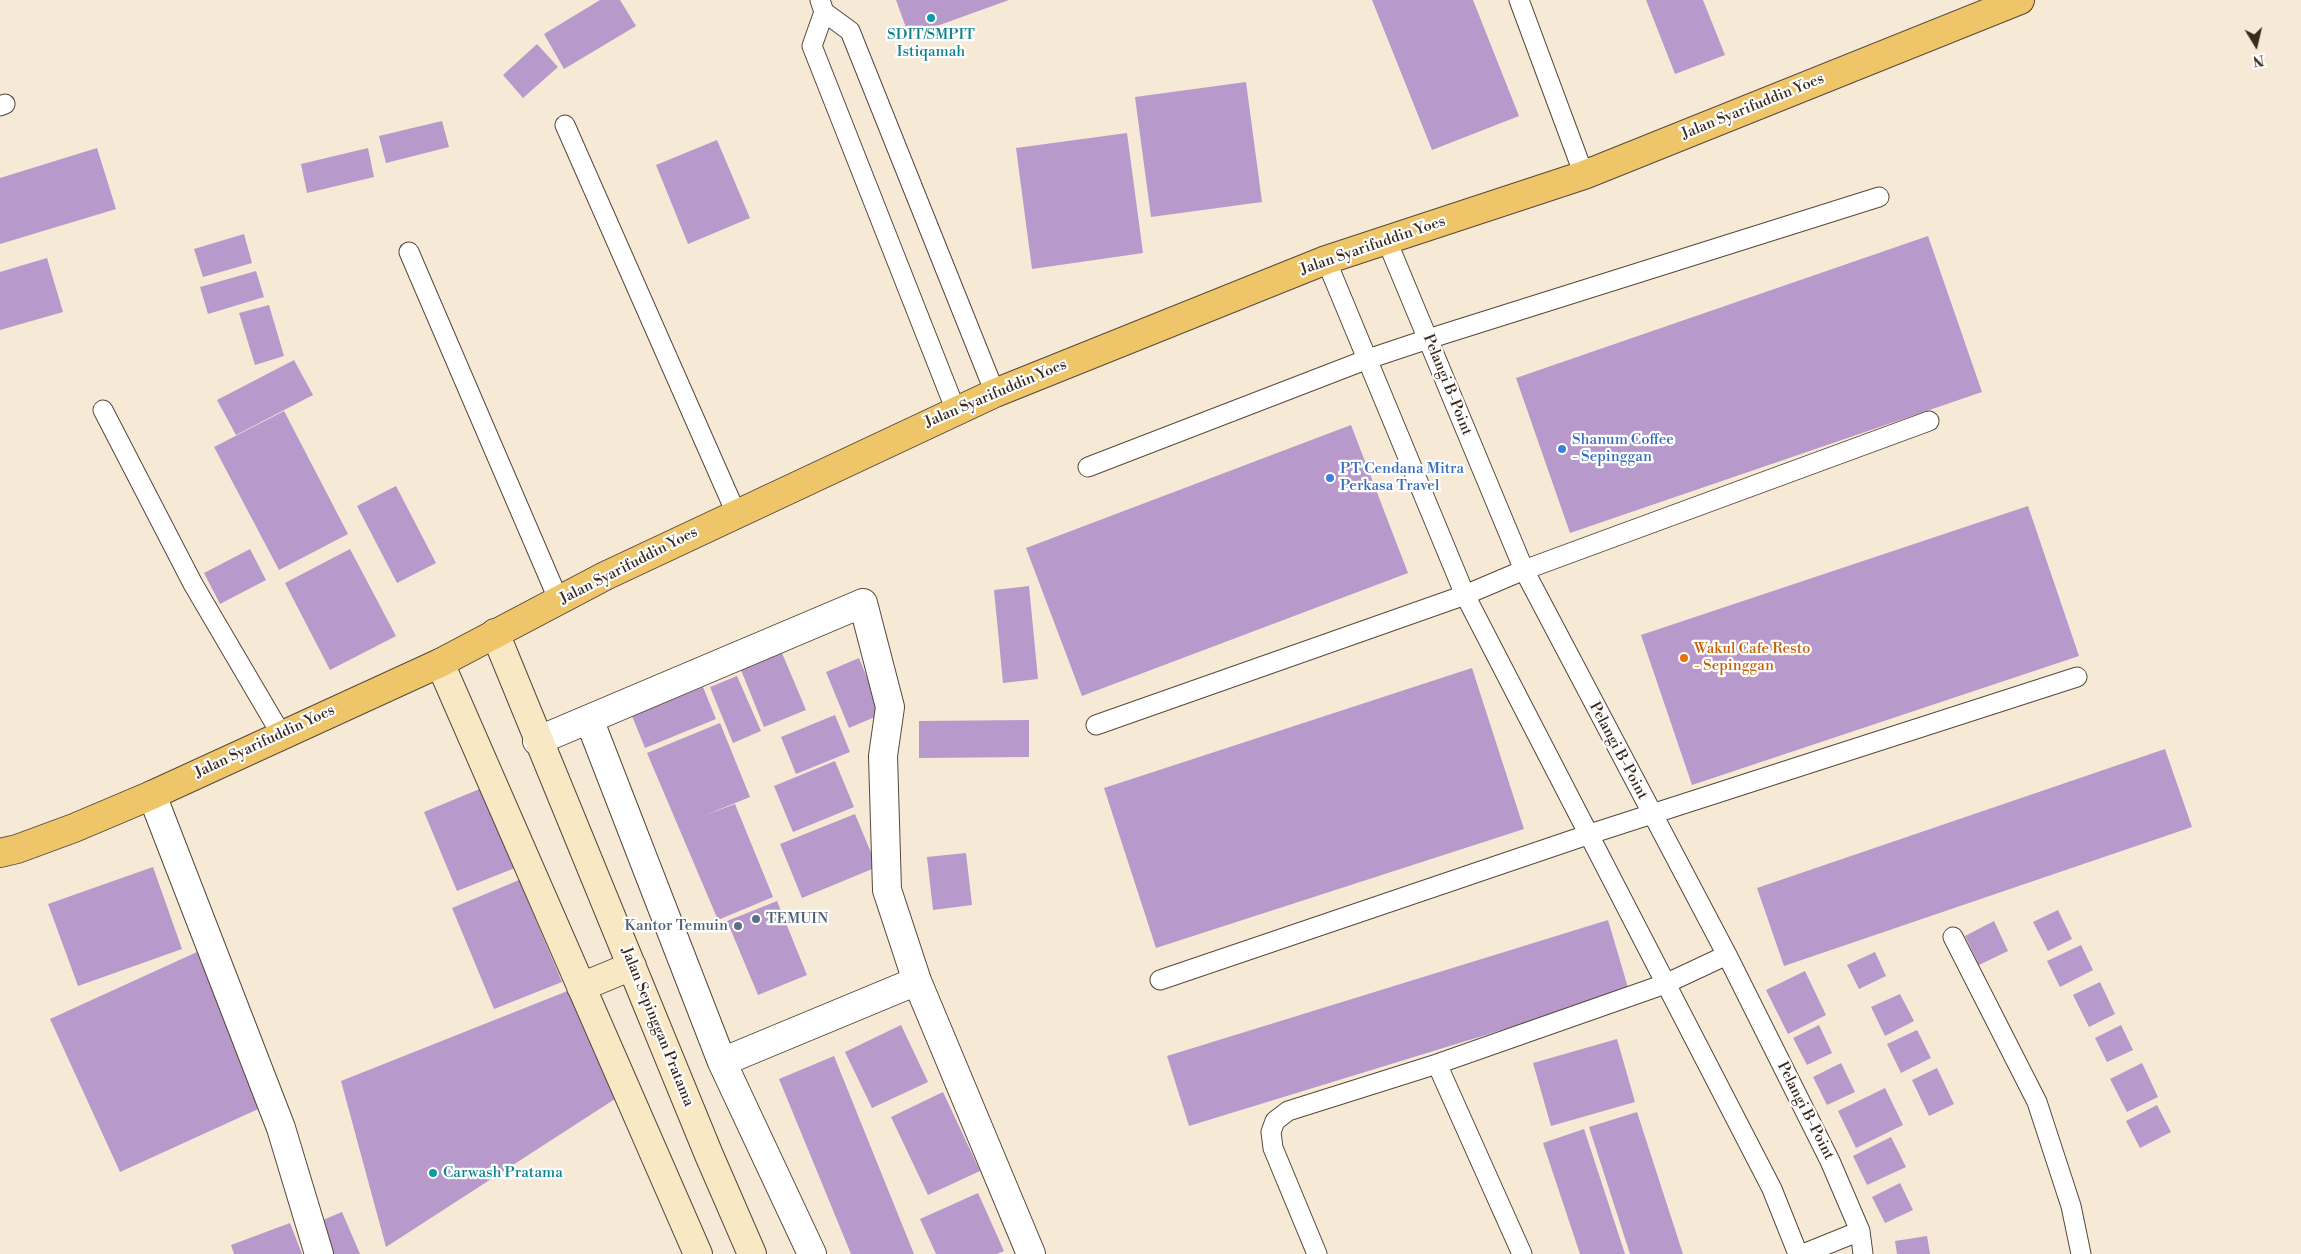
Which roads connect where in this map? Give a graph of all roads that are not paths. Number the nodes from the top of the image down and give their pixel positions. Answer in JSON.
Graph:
{"nodes":[{"id":1,"x":1519,"y":0,"type":"edge"},
{"id":2,"x":2020,"y":0,"type":"edge"},
{"id":3,"x":822,"y":6,"type":"edge"},
{"id":4,"x":565,"y":125,"type":"dead end"},
{"id":5,"x":1584,"y":175,"type":"junction"},
{"id":6,"x":1879,"y":197,"type":"dead end"},
{"id":7,"x":1387,"y":241,"type":"junction"},
{"id":8,"x":410,"y":252,"type":"dead end"},
{"id":9,"x":1326,"y":260,"type":"junction"},
{"id":10,"x":1428,"y":338,"type":"junction"},
{"id":11,"x":1368,"y":359,"type":"junction"},
{"id":12,"x":995,"y":393,"type":"junction"},
{"id":13,"x":102,"y":410,"type":"dead end"},
{"id":14,"x":956,"y":411,"type":"junction"},
{"id":15,"x":1929,"y":421,"type":"dead end"},
{"id":16,"x":1088,"y":467,"type":"dead end"},
{"id":17,"x":736,"y":513,"type":"junction"},
{"id":18,"x":1524,"y":570,"type":"junction"},
{"id":19,"x":1466,"y":595,"type":"junction"},
{"id":20,"x":558,"y":601,"type":"junction"},
{"id":21,"x":495,"y":633,"type":"junction"},
{"id":22,"x":440,"y":663,"type":"junction"},
{"id":23,"x":2077,"y":677,"type":"dead end"},
{"id":24,"x":589,"y":719,"type":"junction"},
{"id":25,"x":1096,"y":725,"type":"dead end"},
{"id":26,"x":281,"y":734,"type":"junction"},
{"id":27,"x":538,"y":741,"type":"junction"},
{"id":28,"x":152,"y":795,"type":"junction"},
{"id":29,"x":1651,"y":814,"type":"junction"},
{"id":30,"x":1590,"y":834,"type":"junction"},
{"id":31,"x":0,"y":853,"type":"edge"},
{"id":32,"x":1953,"y":937,"type":"dead end"},
{"id":33,"x":1727,"y":955,"type":"junction"},
{"id":34,"x":632,"y":966,"type":"junction"},
{"id":35,"x":1160,"y":980,"type":"dead end"},
{"id":36,"x":917,"y":981,"type":"junction"},
{"id":37,"x":1665,"y":984,"type":"junction"},
{"id":38,"x":581,"y":987,"type":"junction"},
{"id":39,"x":722,"y":1062,"type":"junction"},
{"id":40,"x":1437,"y":1064,"type":"junction"},
{"id":41,"x":1860,"y":1231,"type":"junction"},
{"id":42,"x":1029,"y":1253,"type":"edge"},
{"id":43,"x":320,"y":1254,"type":"edge"},
{"id":44,"x":698,"y":1254,"type":"edge"},
{"id":45,"x":752,"y":1254,"type":"edge"},
{"id":46,"x":812,"y":1254,"type":"edge"},
{"id":47,"x":1317,"y":1254,"type":"edge"},
{"id":48,"x":1522,"y":1254,"type":"edge"},
{"id":49,"x":1798,"y":1254,"type":"edge"},
{"id":50,"x":1802,"y":1254,"type":"edge"},
{"id":51,"x":1863,"y":1254,"type":"edge"},
{"id":52,"x":2080,"y":1254,"type":"edge"}],
"edges":[{"from":1,"to":5,"type":"lane"},
{"from":2,"to":5,"type":"highway","name":"Jalan Syarifuddin Yoes"},
{"from":3,"to":12,"type":"lane"},
{"from":3,"to":14,"type":"lane"},
{"from":4,"to":17,"type":"lane"},
{"from":5,"to":7,"type":"highway","name":"Jalan Syarifuddin Yoes"},
{"from":6,"to":10,"type":"lane"},
{"from":7,"to":9,"type":"highway","name":"Jalan Syarifuddin Yoes"},
{"from":7,"to":10,"type":"lane","name":"Pelangi B-Point"},
{"from":8,"to":20,"type":"lane"},
{"from":9,"to":11,"type":"lane"},
{"from":9,"to":12,"type":"highway","name":"Jalan Syarifuddin Yoes"},
{"from":10,"to":11,"type":"lane"},
{"from":10,"to":18,"type":"lane","name":"Pelangi B-Point"},
{"from":11,"to":16,"type":"lane"},
{"from":11,"to":19,"type":"lane"},
{"from":12,"to":14,"type":"highway","name":"Jalan Syarifuddin Yoes"},
{"from":13,"to":26,"type":"lane"},
{"from":14,"to":17,"type":"highway","name":"Jalan Syarifuddin Yoes"},
{"from":15,"to":18,"type":"lane"},
{"from":17,"to":20,"type":"highway","name":"Jalan Syarifuddin Yoes"},
{"from":18,"to":19,"type":"lane"},
{"from":18,"to":29,"type":"lane","name":"Pelangi B-Point"},
{"from":19,"to":25,"type":"lane"},
{"from":19,"to":30,"type":"lane"},
{"from":20,"to":21,"type":"highway","name":"Jalan Syarifuddin Yoes"},
{"from":21,"to":22,"type":"highway","name":"Jalan Syarifuddin Yoes"},
{"from":21,"to":27,"type":"street","name":"Jalan Sepinggan Pratama"},
{"from":22,"to":26,"type":"highway","name":"Jalan Syarifuddin Yoes"},
{"from":22,"to":38,"type":"street"},
{"from":23,"to":29,"type":"lane"},
{"from":24,"to":27,"type":"street"},
{"from":24,"to":36,"type":"street"},
{"from":24,"to":39,"type":"street"},
{"from":26,"to":28,"type":"highway","name":"Jalan Syarifuddin Yoes"},
{"from":27,"to":34,"type":"street","name":"Jalan Sepinggan Pratama"},
{"from":28,"to":31,"type":"highway","name":"Jalan Syarifuddin Yoes"},
{"from":28,"to":43,"type":"street"},
{"from":29,"to":30,"type":"lane"},
{"from":29,"to":33,"type":"lane","name":"Pelangi B-Point"},
{"from":30,"to":35,"type":"lane"},
{"from":30,"to":37,"type":"lane"},
{"from":32,"to":52,"type":"lane"},
{"from":33,"to":37,"type":"lane"},
{"from":33,"to":41,"type":"lane","name":"Pelangi B-Point"},
{"from":34,"to":38,"type":"street"},
{"from":34,"to":45,"type":"street","name":"Jalan Sepinggan Pratama"},
{"from":36,"to":39,"type":"street"},
{"from":36,"to":42,"type":"street"},
{"from":37,"to":40,"type":"lane"},
{"from":37,"to":49,"type":"lane"},
{"from":38,"to":44,"type":"street"},
{"from":39,"to":46,"type":"street"},
{"from":40,"to":47,"type":"lane"},
{"from":40,"to":48,"type":"lane"},
{"from":41,"to":50,"type":"lane"},
{"from":41,"to":51,"type":"lane","name":"Pelangi B-Point"}]}
